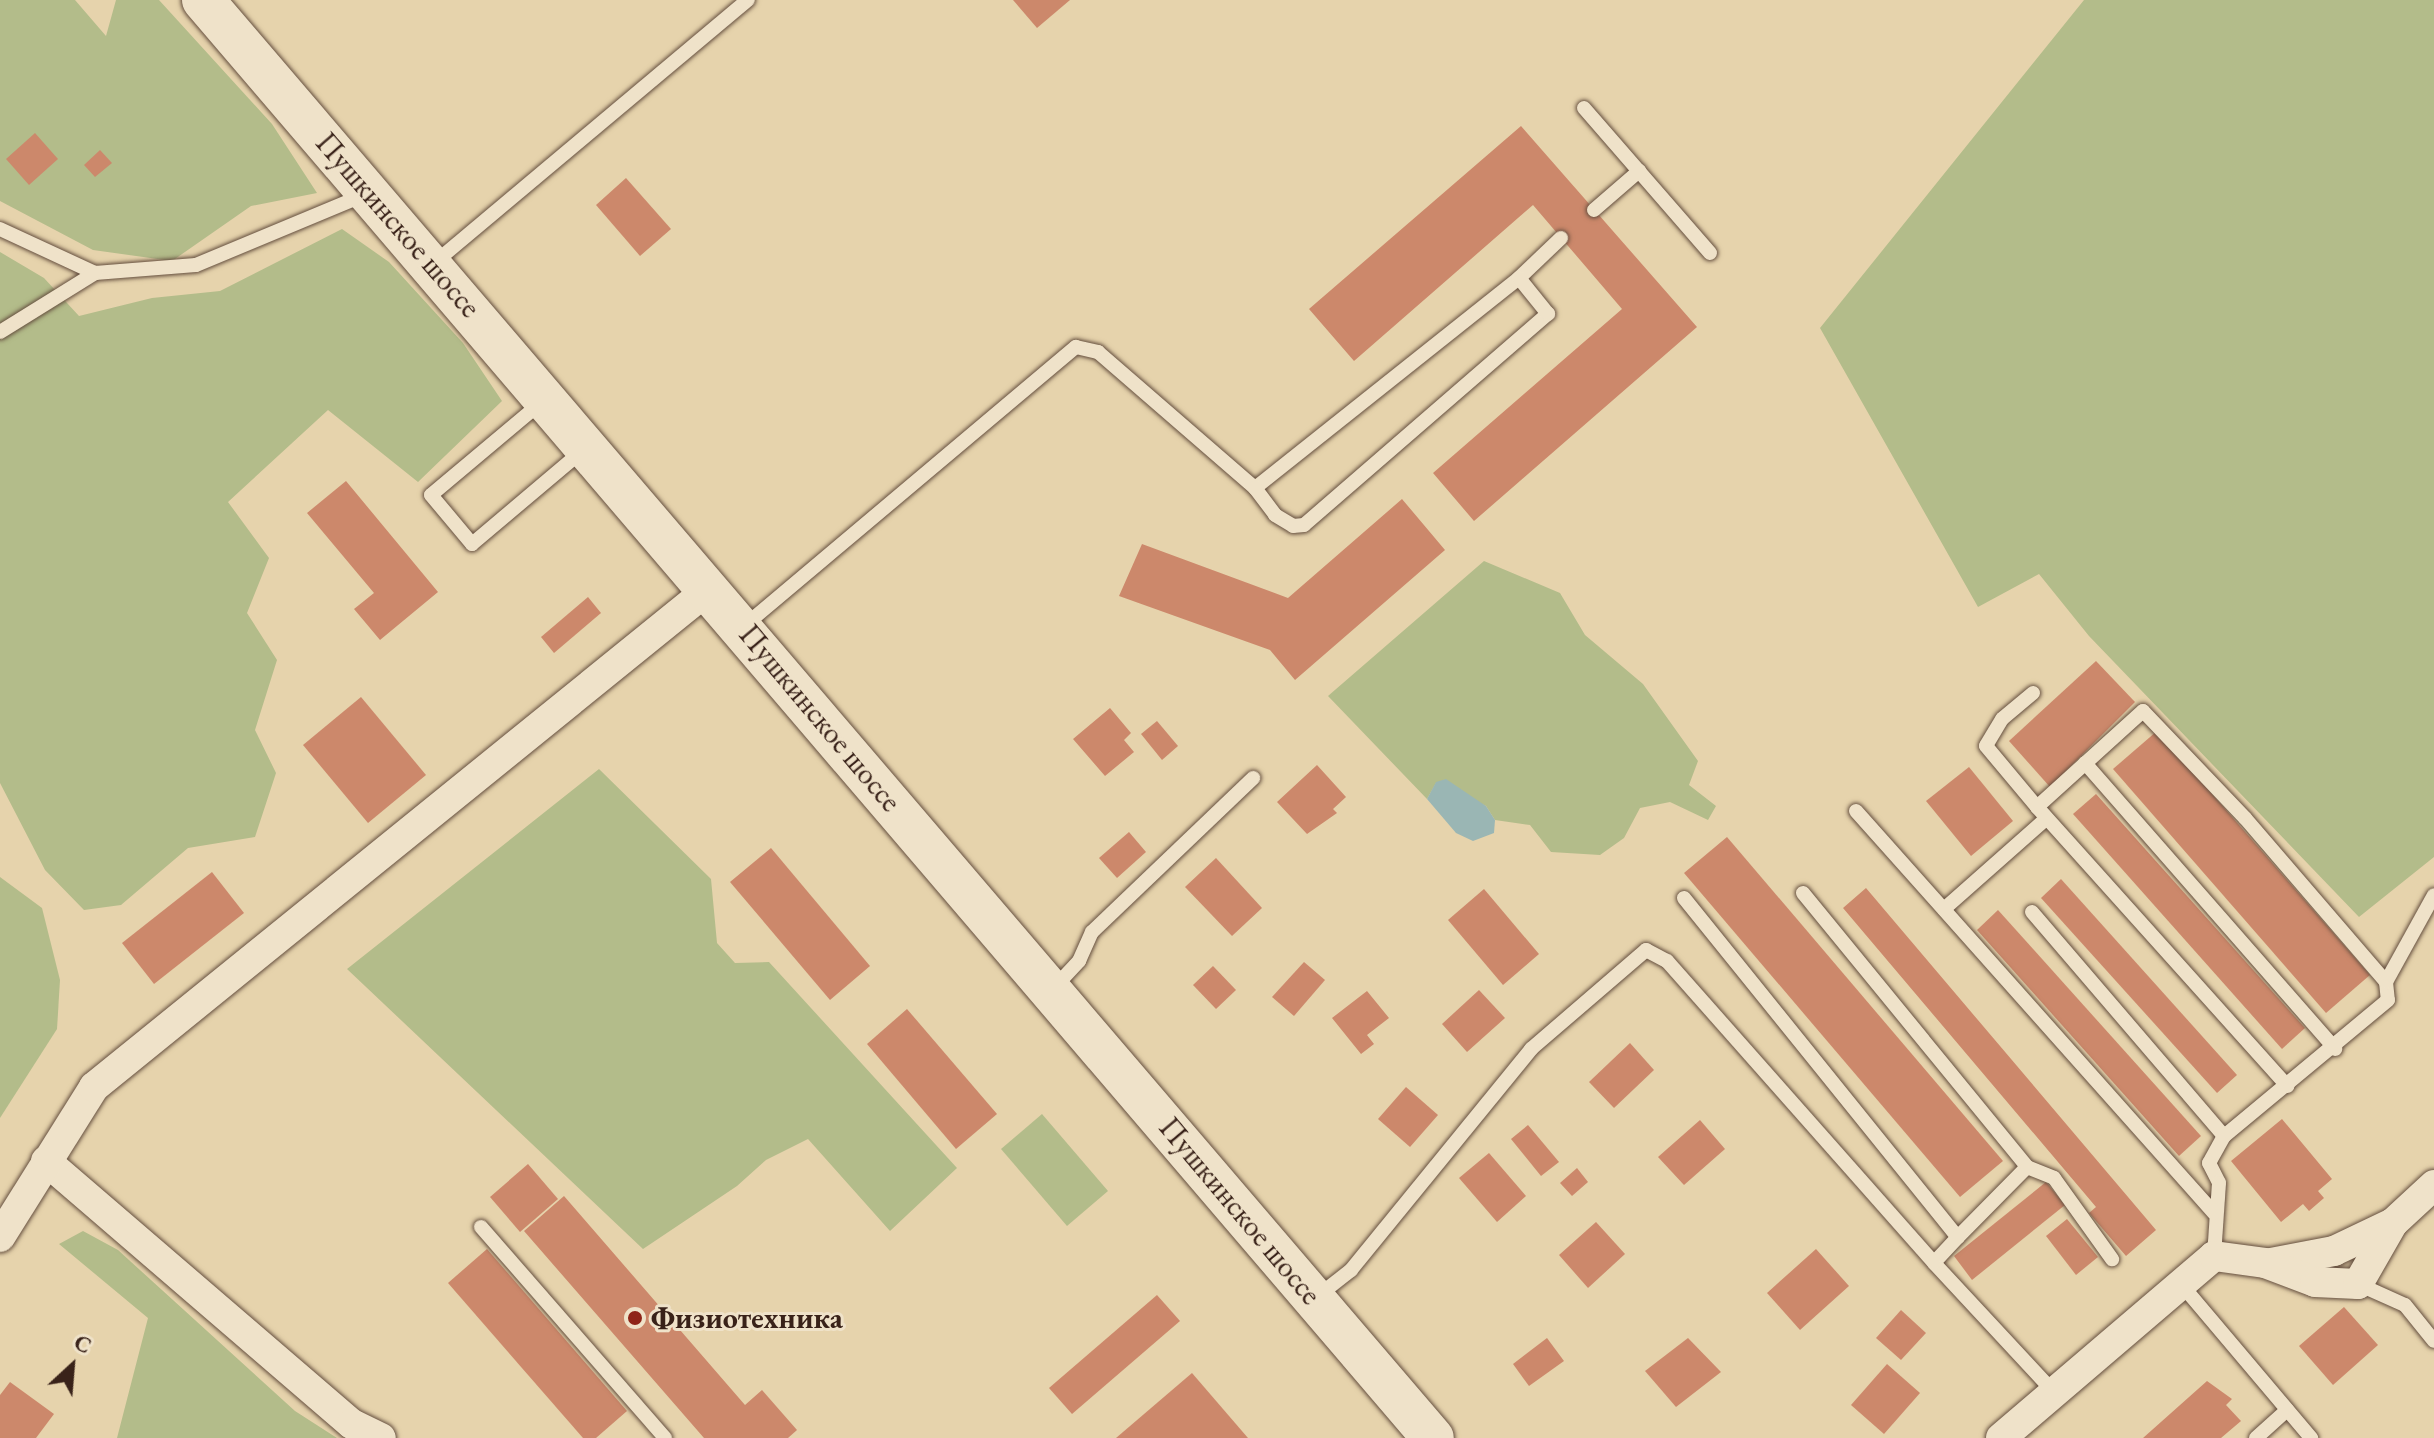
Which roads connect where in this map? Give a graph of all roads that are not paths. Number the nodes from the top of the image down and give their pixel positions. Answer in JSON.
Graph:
{"nodes":[{"id":1,"x":203,"y":0,"type":"edge"},
{"id":2,"x":748,"y":0,"type":"edge"},
{"id":3,"x":1584,"y":108,"type":"dead end"},
{"id":4,"x":1639,"y":171,"type":"junction"},
{"id":5,"x":370,"y":192,"type":"junction"},
{"id":6,"x":1594,"y":210,"type":"dead end"},
{"id":7,"x":0,"y":229,"type":"edge"},
{"id":8,"x":1561,"y":238,"type":"dead end"},
{"id":9,"x":1710,"y":253,"type":"dead end"},
{"id":10,"x":432,"y":264,"type":"junction"},
{"id":11,"x":95,"y":273,"type":"junction"},
{"id":12,"x":1519,"y":278,"type":"junction"},
{"id":13,"x":0,"y":332,"type":"edge"},
{"id":14,"x":546,"y":398,"type":"junction"},
{"id":15,"x":588,"y":446,"type":"junction"},
{"id":16,"x":1255,"y":488,"type":"junction"},
{"id":17,"x":710,"y":588,"type":"junction"},
{"id":18,"x":743,"y":628,"type":"junction"},
{"id":19,"x":2033,"y":693,"type":"dead end"},
{"id":20,"x":2085,"y":763,"type":"junction"},
{"id":21,"x":1253,"y":778,"type":"dead end"},
{"id":22,"x":1856,"y":811,"type":"dead end"},
{"id":23,"x":2042,"y":812,"type":"junction"},
{"id":24,"x":1803,"y":893,"type":"dead end"},
{"id":25,"x":2434,"y":895,"type":"edge"},
{"id":26,"x":1684,"y":898,"type":"dead end"},
{"id":27,"x":1944,"y":909,"type":"junction"},
{"id":28,"x":2032,"y":912,"type":"dead end"},
{"id":29,"x":2386,"y":982,"type":"junction"},
{"id":30,"x":1052,"y":990,"type":"junction"},
{"id":31,"x":2335,"y":1049,"type":"junction"},
{"id":32,"x":2287,"y":1086,"type":"junction"},
{"id":33,"x":2224,"y":1136,"type":"junction"},
{"id":34,"x":46,"y":1161,"type":"junction"},
{"id":35,"x":2027,"y":1167,"type":"junction"},
{"id":36,"x":2434,"y":1185,"type":"edge"},
{"id":37,"x":2214,"y":1213,"type":"junction"},
{"id":38,"x":2393,"y":1223,"type":"junction"},
{"id":39,"x":481,"y":1227,"type":"dead end"},
{"id":40,"x":0,"y":1237,"type":"edge"},
{"id":41,"x":1958,"y":1237,"type":"junction"},
{"id":42,"x":2214,"y":1256,"type":"junction"},
{"id":43,"x":2112,"y":1259,"type":"dead end"},
{"id":44,"x":1934,"y":1263,"type":"junction"},
{"id":45,"x":2265,"y":1263,"type":"junction"},
{"id":46,"x":2181,"y":1284,"type":"junction"},
{"id":47,"x":2358,"y":1284,"type":"junction"},
{"id":48,"x":1314,"y":1299,"type":"junction"},
{"id":49,"x":2434,"y":1341,"type":"edge"},
{"id":50,"x":2054,"y":1392,"type":"junction"},
{"id":51,"x":2287,"y":1410,"type":"junction"},
{"id":52,"x":381,"y":1438,"type":"edge"},
{"id":53,"x":665,"y":1438,"type":"edge"},
{"id":54,"x":1433,"y":1438,"type":"edge"},
{"id":55,"x":2001,"y":1438,"type":"edge"},
{"id":56,"x":2256,"y":1438,"type":"edge"},
{"id":57,"x":2311,"y":1438,"type":"edge"}],
"edges":[{"from":1,"to":5,"type":"main road","name":"Пушкинское шоссе"},
{"from":2,"to":10,"type":"lane"},
{"from":3,"to":4,"type":"lane"},
{"from":4,"to":6,"type":"lane"},
{"from":4,"to":9,"type":"lane"},
{"from":5,"to":10,"type":"main road","name":"Пушкинское шоссе"},
{"from":5,"to":11,"type":"lane"},
{"from":7,"to":11,"type":"lane"},
{"from":8,"to":12,"type":"lane"},
{"from":10,"to":14,"type":"main road","name":"Пушкинское шоссе"},
{"from":11,"to":13,"type":"lane"},
{"from":12,"to":16,"type":"lane"},
{"from":12,"to":16,"type":"lane"},
{"from":14,"to":15,"type":"main road","name":"Пушкинское шоссе"},
{"from":14,"to":15,"type":"lane"},
{"from":15,"to":17,"type":"main road","name":"Пушкинское шоссе"},
{"from":16,"to":18,"type":"lane"},
{"from":17,"to":18,"type":"main road","name":"Пушкинское шоссе"},
{"from":17,"to":34,"type":"street"},
{"from":18,"to":30,"type":"main road","name":"Пушкинское шоссе"},
{"from":19,"to":23,"type":"lane"},
{"from":20,"to":23,"type":"lane"},
{"from":20,"to":29,"type":"lane"},
{"from":20,"to":31,"type":"lane"},
{"from":21,"to":30,"type":"lane"},
{"from":22,"to":27,"type":"lane"},
{"from":23,"to":27,"type":"lane"},
{"from":23,"to":32,"type":"lane"},
{"from":24,"to":35,"type":"lane"},
{"from":25,"to":29,"type":"lane"},
{"from":26,"to":41,"type":"lane"},
{"from":27,"to":37,"type":"lane"},
{"from":28,"to":33,"type":"lane"},
{"from":29,"to":31,"type":"lane"},
{"from":30,"to":48,"type":"main road","name":"Пушкинское шоссе"},
{"from":31,"to":32,"type":"lane"},
{"from":32,"to":33,"type":"lane"},
{"from":33,"to":37,"type":"lane"},
{"from":34,"to":40,"type":"street"},
{"from":34,"to":52,"type":"street"},
{"from":35,"to":41,"type":"lane"},
{"from":35,"to":43,"type":"lane"},
{"from":36,"to":38,"type":"street"},
{"from":37,"to":42,"type":"lane"},
{"from":38,"to":45,"type":"street"},
{"from":38,"to":47,"type":"street"},
{"from":39,"to":53,"type":"lane"},
{"from":41,"to":44,"type":"lane"},
{"from":42,"to":45,"type":"street"},
{"from":42,"to":46,"type":"street"},
{"from":44,"to":48,"type":"lane"},
{"from":44,"to":50,"type":"lane"},
{"from":45,"to":47,"type":"street"},
{"from":46,"to":50,"type":"street"},
{"from":46,"to":51,"type":"lane"},
{"from":47,"to":49,"type":"lane"},
{"from":48,"to":54,"type":"main road","name":"Пушкинское шоссе"},
{"from":50,"to":55,"type":"street"},
{"from":51,"to":56,"type":"lane"},
{"from":51,"to":57,"type":"lane"}]}
